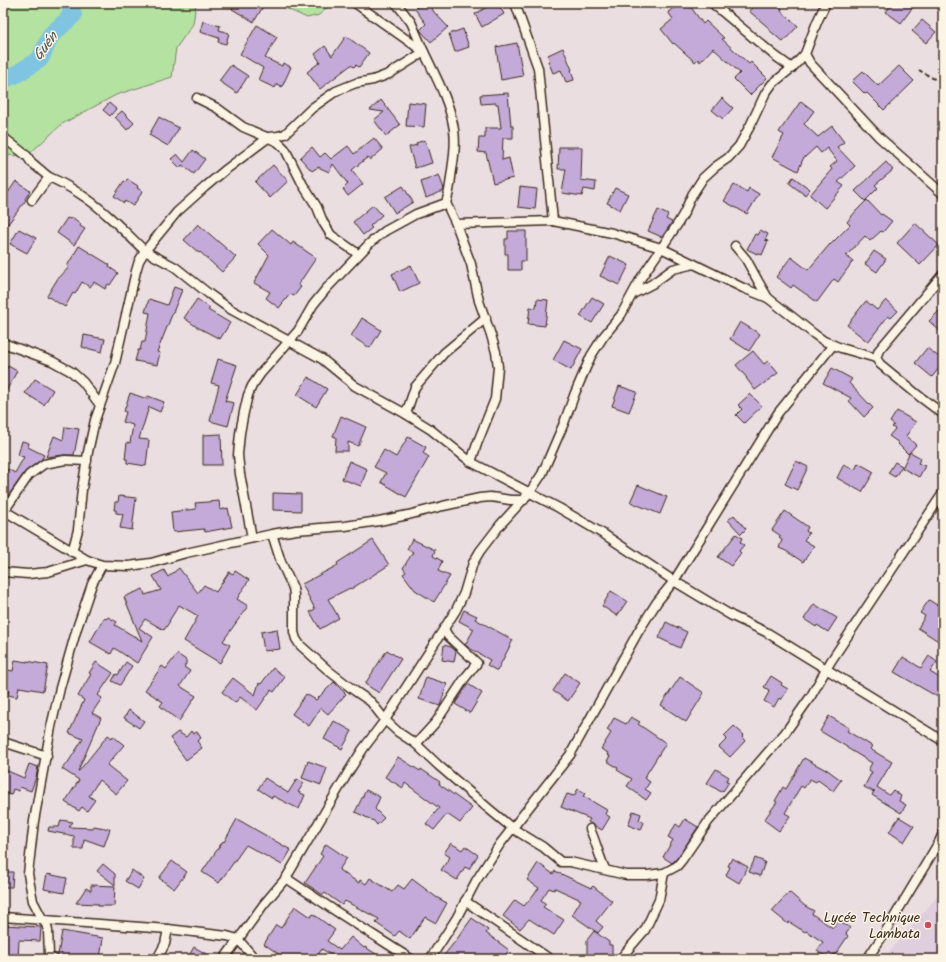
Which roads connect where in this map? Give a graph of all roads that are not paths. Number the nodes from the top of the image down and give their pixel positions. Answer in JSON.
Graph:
{"nodes":[{"id":1,"x":355,"y":3,"type":"edge"},
{"id":2,"x":396,"y":3,"type":"edge"},
{"id":3,"x":515,"y":3,"type":"edge"},
{"id":4,"x":712,"y":3,"type":"edge"},
{"id":5,"x":826,"y":3,"type":"edge"},
{"id":6,"x":424,"y":52,"type":"junction"},
{"id":7,"x":805,"y":54,"type":"junction"},
{"id":8,"x":792,"y":68,"type":"junction"},
{"id":9,"x":197,"y":98,"type":"dead end"},
{"id":10,"x":3,"y":137,"type":"edge"},
{"id":11,"x":268,"y":137,"type":"junction"},
{"id":12,"x":49,"y":177,"type":"junction"},
{"id":13,"x":943,"y":194,"type":"edge"},
{"id":14,"x":32,"y":200,"type":"dead end"},
{"id":15,"x":446,"y":203,"type":"junction"},
{"id":16,"x":553,"y":221,"type":"junction"},
{"id":17,"x":456,"y":224,"type":"junction"},
{"id":18,"x":735,"y":246,"type":"dead end"},
{"id":19,"x":661,"y":248,"type":"junction"},
{"id":20,"x":145,"y":252,"type":"junction"},
{"id":21,"x":358,"y":255,"type":"junction"},
{"id":22,"x":694,"y":264,"type":"junction"},
{"id":23,"x":943,"y":274,"type":"edge"},
{"id":24,"x":632,"y":294,"type":"junction"},
{"id":25,"x":768,"y":298,"type":"junction"},
{"id":26,"x":486,"y":318,"type":"junction"},
{"id":27,"x":289,"y":341,"type":"junction"},
{"id":28,"x":3,"y":343,"type":"edge"},
{"id":29,"x":833,"y":345,"type":"junction"},
{"id":30,"x":876,"y":358,"type":"junction"},
{"id":31,"x":100,"y":405,"type":"junction"},
{"id":32,"x":406,"y":414,"type":"junction"},
{"id":33,"x":943,"y":414,"type":"edge"},
{"id":34,"x":86,"y":461,"type":"junction"},
{"id":35,"x":472,"y":462,"type":"junction"},
{"id":36,"x":530,"y":492,"type":"junction"},
{"id":37,"x":943,"y":493,"type":"edge"},
{"id":38,"x":524,"y":500,"type":"junction"},
{"id":39,"x":3,"y":510,"type":"edge"},
{"id":40,"x":272,"y":534,"type":"junction"},
{"id":41,"x":252,"y":538,"type":"junction"},
{"id":42,"x":72,"y":552,"type":"junction"},
{"id":43,"x":87,"y":560,"type":"junction"},
{"id":44,"x":102,"y":564,"type":"junction"},
{"id":45,"x":3,"y":572,"type":"edge"},
{"id":46,"x":674,"y":581,"type":"junction"},
{"id":47,"x":444,"y":629,"type":"junction"},
{"id":48,"x":826,"y":669,"type":"junction"},
{"id":49,"x":385,"y":720,"type":"junction"},
{"id":50,"x":943,"y":741,"type":"edge"},
{"id":51,"x":3,"y":742,"type":"edge"},
{"id":52,"x":416,"y":744,"type":"junction"},
{"id":53,"x":47,"y":756,"type":"junction"},
{"id":54,"x":512,"y":828,"type":"junction"},
{"id":55,"x":590,"y":829,"type":"dead end"},
{"id":56,"x":943,"y":833,"type":"edge"},
{"id":57,"x":605,"y":869,"type":"junction"},
{"id":58,"x":664,"y":873,"type":"junction"},
{"id":59,"x":286,"y":878,"type":"junction"},
{"id":60,"x":466,"y":901,"type":"junction"},
{"id":61,"x":3,"y":918,"type":"edge"},
{"id":62,"x":43,"y":920,"type":"junction"},
{"id":63,"x":168,"y":929,"type":"junction"},
{"id":64,"x":238,"y":939,"type":"junction"},
{"id":65,"x":54,"y":959,"type":"edge"},
{"id":66,"x":158,"y":959,"type":"edge"},
{"id":67,"x":224,"y":959,"type":"edge"},
{"id":68,"x":255,"y":959,"type":"edge"},
{"id":69,"x":411,"y":959,"type":"edge"},
{"id":70,"x":430,"y":959,"type":"edge"},
{"id":71,"x":550,"y":959,"type":"edge"},
{"id":72,"x":620,"y":959,"type":"edge"},
{"id":73,"x":867,"y":959,"type":"edge"}],
"edges":[{"from":1,"to":6,"type":"street"},
{"from":2,"to":6,"type":"street"},
{"from":3,"to":16,"type":"street"},
{"from":4,"to":8,"type":"street"},
{"from":5,"to":7,"type":"street"},
{"from":6,"to":11,"type":"street"},
{"from":6,"to":15,"type":"street"},
{"from":7,"to":8,"type":"street"},
{"from":7,"to":13,"type":"street"},
{"from":8,"to":19,"type":"street"},
{"from":9,"to":11,"type":"street"},
{"from":10,"to":12,"type":"street"},
{"from":11,"to":20,"type":"street"},
{"from":11,"to":21,"type":"street"},
{"from":12,"to":14,"type":"street"},
{"from":12,"to":20,"type":"street"},
{"from":15,"to":17,"type":"street"},
{"from":15,"to":21,"type":"street"},
{"from":16,"to":17,"type":"street"},
{"from":16,"to":19,"type":"street"},
{"from":17,"to":26,"type":"street"},
{"from":18,"to":25,"type":"street"},
{"from":19,"to":22,"type":"street"},
{"from":19,"to":24,"type":"street"},
{"from":20,"to":27,"type":"street"},
{"from":20,"to":31,"type":"street"},
{"from":21,"to":27,"type":"street"},
{"from":22,"to":24,"type":"street"},
{"from":22,"to":25,"type":"street"},
{"from":23,"to":30,"type":"street"},
{"from":24,"to":36,"type":"street"},
{"from":25,"to":29,"type":"street"},
{"from":26,"to":32,"type":"street"},
{"from":26,"to":35,"type":"street"},
{"from":27,"to":32,"type":"street"},
{"from":27,"to":41,"type":"street"},
{"from":28,"to":31,"type":"street"},
{"from":29,"to":30,"type":"street"},
{"from":29,"to":46,"type":"street"},
{"from":30,"to":33,"type":"street"},
{"from":31,"to":34,"type":"street"},
{"from":32,"to":35,"type":"street"},
{"from":34,"to":39,"type":"street"},
{"from":34,"to":42,"type":"street"},
{"from":35,"to":36,"type":"street"},
{"from":36,"to":38,"type":"street"},
{"from":36,"to":46,"type":"street"},
{"from":37,"to":48,"type":"street"},
{"from":38,"to":40,"type":"street"},
{"from":38,"to":47,"type":"street"},
{"from":39,"to":42,"type":"street"},
{"from":40,"to":41,"type":"street"},
{"from":40,"to":49,"type":"street"},
{"from":41,"to":44,"type":"street"},
{"from":42,"to":43,"type":"street"},
{"from":43,"to":44,"type":"street"},
{"from":43,"to":45,"type":"street"},
{"from":44,"to":53,"type":"street"},
{"from":46,"to":48,"type":"street"},
{"from":46,"to":54,"type":"street"},
{"from":47,"to":49,"type":"street"},
{"from":47,"to":52,"type":"street"},
{"from":48,"to":50,"type":"street"},
{"from":48,"to":58,"type":"street"},
{"from":49,"to":52,"type":"street"},
{"from":49,"to":59,"type":"street"},
{"from":51,"to":53,"type":"street"},
{"from":52,"to":54,"type":"street"},
{"from":53,"to":62,"type":"street"},
{"from":54,"to":57,"type":"street"},
{"from":54,"to":60,"type":"street"},
{"from":55,"to":57,"type":"street"},
{"from":56,"to":73,"type":"street"},
{"from":57,"to":58,"type":"street"},
{"from":58,"to":72,"type":"street"},
{"from":59,"to":64,"type":"street"},
{"from":59,"to":69,"type":"street"},
{"from":60,"to":70,"type":"street"},
{"from":60,"to":71,"type":"street"},
{"from":61,"to":62,"type":"street"},
{"from":62,"to":63,"type":"street"},
{"from":62,"to":65,"type":"street"},
{"from":63,"to":64,"type":"street"},
{"from":63,"to":66,"type":"street"},
{"from":64,"to":67,"type":"street"},
{"from":64,"to":68,"type":"street"}]}
